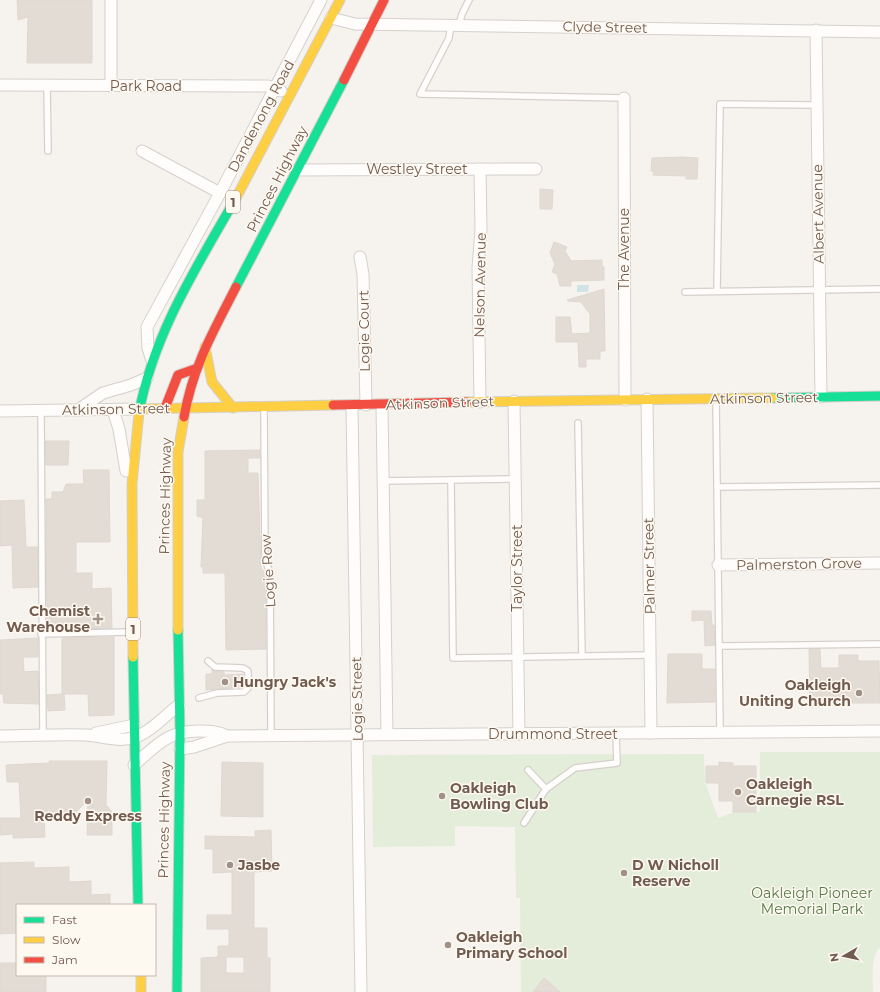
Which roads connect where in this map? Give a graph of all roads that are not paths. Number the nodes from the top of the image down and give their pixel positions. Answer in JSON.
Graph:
{"nodes":[{"id":1,"x":111,"y":0,"type":"edge"},
{"id":2,"x":321,"y":0,"type":"edge"},
{"id":3,"x":340,"y":0,"type":"edge"},
{"id":4,"x":384,"y":0,"type":"edge"},
{"id":5,"x":469,"y":0,"type":"edge"},
{"id":6,"x":330,"y":18,"type":"junction"},
{"id":7,"x":372,"y":24,"type":"junction"},
{"id":8,"x":455,"y":25,"type":"junction"},
{"id":9,"x":816,"y":30,"type":"junction"},
{"id":10,"x":880,"y":32,"type":"edge"},
{"id":11,"x":0,"y":85,"type":"edge"},
{"id":12,"x":47,"y":85,"type":"junction"},
{"id":13,"x":111,"y":86,"type":"junction"},
{"id":14,"x":275,"y":88,"type":"junction"},
{"id":15,"x":291,"y":95,"type":"junction"},
{"id":16,"x":624,"y":98,"type":"joint"},
{"id":17,"x":817,"y":105,"type":"junction"},
{"id":18,"x":142,"y":151,"type":"dead end"},
{"id":19,"x":48,"y":152,"type":"dead end"},
{"id":20,"x":480,"y":169,"type":"junction"},
{"id":21,"x":536,"y":169,"type":"dead end"},
{"id":22,"x":298,"y":170,"type":"junction"},
{"id":23,"x":220,"y":193,"type":"junction"},
{"id":24,"x":360,"y":257,"type":"dead end"},
{"id":25,"x":819,"y":289,"type":"junction"},
{"id":26,"x":880,"y":289,"type":"edge"},
{"id":27,"x":717,"y":291,"type":"junction"},
{"id":28,"x":684,"y":292,"type":"dead end"},
{"id":29,"x":205,"y":346,"type":"junction"},
{"id":30,"x":153,"y":361,"type":"junction"},
{"id":31,"x":195,"y":369,"type":"junction"},
{"id":32,"x":147,"y":378,"type":"junction"},
{"id":33,"x":880,"y":396,"type":"edge"},
{"id":34,"x":821,"y":397,"type":"junction"},
{"id":35,"x":716,"y":398,"type":"junction"},
{"id":36,"x":646,"y":399,"type":"junction"},
{"id":37,"x":625,"y":400,"type":"junction"},
{"id":38,"x":514,"y":401,"type":"junction"},
{"id":39,"x":480,"y":402,"type":"junction"},
{"id":40,"x":366,"y":405,"type":"junction"},
{"id":41,"x":382,"y":405,"type":"junction"},
{"id":42,"x":352,"y":406,"type":"junction"},
{"id":43,"x":165,"y":408,"type":"junction"},
{"id":44,"x":184,"y":408,"type":"junction"},
{"id":45,"x":233,"y":408,"type":"junction"},
{"id":46,"x":264,"y":408,"type":"junction"},
{"id":47,"x":77,"y":410,"type":"junction"},
{"id":48,"x":113,"y":410,"type":"junction"},
{"id":49,"x":139,"y":410,"type":"junction"},
{"id":50,"x":0,"y":411,"type":"edge"},
{"id":51,"x":40,"y":411,"type":"junction"},
{"id":52,"x":578,"y":423,"type":"dead end"},
{"id":53,"x":516,"y":479,"type":"junction"},
{"id":54,"x":451,"y":480,"type":"junction"},
{"id":55,"x":383,"y":481,"type":"junction"},
{"id":56,"x":880,"y":485,"type":"edge"},
{"id":57,"x":717,"y":487,"type":"junction"},
{"id":58,"x":132,"y":509,"type":"junction"},
{"id":59,"x":880,"y":563,"type":"edge"},
{"id":60,"x":718,"y":566,"type":"junction"},
{"id":61,"x":134,"y":632,"type":"junction"},
{"id":62,"x":42,"y":634,"type":"junction"},
{"id":63,"x":880,"y":644,"type":"edge"},
{"id":64,"x":720,"y":646,"type":"junction"},
{"id":65,"x":650,"y":655,"type":"junction"},
{"id":66,"x":518,"y":656,"type":"junction"},
{"id":67,"x":582,"y":656,"type":"junction"},
{"id":68,"x":208,"y":661,"type":"dead end"},
{"id":69,"x":199,"y":698,"type":"dead end"},
{"id":70,"x":180,"y":705,"type":"junction"},
{"id":71,"x":134,"y":724,"type":"junction"},
{"id":72,"x":880,"y":731,"type":"edge"},
{"id":73,"x":180,"y":732,"type":"junction"},
{"id":74,"x":720,"y":732,"type":"junction"},
{"id":75,"x":616,"y":733,"type":"junction"},
{"id":76,"x":651,"y":733,"type":"junction"},
{"id":77,"x":358,"y":734,"type":"junction"},
{"id":78,"x":386,"y":734,"type":"junction"},
{"id":79,"x":519,"y":734,"type":"junction"},
{"id":80,"x":88,"y":735,"type":"junction"},
{"id":81,"x":271,"y":735,"type":"junction"},
{"id":82,"x":0,"y":736,"type":"edge"},
{"id":83,"x":42,"y":736,"type":"junction"},
{"id":84,"x":227,"y":736,"type":"junction"},
{"id":85,"x":134,"y":738,"type":"junction"},
{"id":86,"x":180,"y":749,"type":"junction"},
{"id":87,"x":134,"y":765,"type":"junction"},
{"id":88,"x":528,"y":770,"type":"dead end"},
{"id":89,"x":546,"y":789,"type":"junction"},
{"id":90,"x":524,"y":823,"type":"dead end"},
{"id":91,"x":138,"y":904,"type":"edge"},
{"id":92,"x":141,"y":976,"type":"edge"},
{"id":93,"x":141,"y":992,"type":"edge"},
{"id":94,"x":177,"y":992,"type":"edge"},
{"id":95,"x":361,"y":992,"type":"edge"}],
"edges":[{"from":1,"to":13,"type":"street"},
{"from":2,"to":14,"type":"street","name":"Dandenong Road"},
{"from":3,"to":6,"type":"main road","name":"Princes Highway","number":"1"},
{"from":4,"to":7,"type":"main road","name":"Princes Highway"},
{"from":5,"to":8,"type":"lane"},
{"from":6,"to":7,"type":"street","name":"Clyde Street"},
{"from":6,"to":15,"type":"main road","name":"Princes Highway","number":"1"},
{"from":7,"to":8,"type":"street","name":"Clyde Street"},
{"from":7,"to":22,"type":"main road","name":"Princes Highway"},
{"from":8,"to":9,"type":"street","name":"Clyde Street"},
{"from":8,"to":16,"type":"lane"},
{"from":9,"to":10,"type":"street","name":"Clyde Street"},
{"from":9,"to":17,"type":"street","name":"Albert Avenue"},
{"from":11,"to":12,"type":"street","name":"Park Road"},
{"from":12,"to":13,"type":"street","name":"Park Road"},
{"from":12,"to":19,"type":"lane"},
{"from":13,"to":14,"type":"street","name":"Park Road"},
{"from":14,"to":15,"type":"street","name":"Park Road"},
{"from":14,"to":23,"type":"street","name":"Dandenong Road"},
{"from":15,"to":30,"type":"main road","name":"Princes Highway","number":"1"},
{"from":16,"to":37,"type":"street","name":"The Avenue"},
{"from":17,"to":25,"type":"street","name":"Albert Avenue"},
{"from":17,"to":27,"type":"lane"},
{"from":18,"to":23,"type":"street"},
{"from":20,"to":21,"type":"street","name":"Westley Street"},
{"from":20,"to":22,"type":"street","name":"Westley Street"},
{"from":20,"to":39,"type":"street","name":"Nelson Avenue"},
{"from":22,"to":29,"type":"main road","name":"Princes Highway"},
{"from":23,"to":30,"type":"street","name":"Dandenong Road"},
{"from":24,"to":40,"type":"street","name":"Logie Court"},
{"from":25,"to":26,"type":"lane"},
{"from":25,"to":27,"type":"lane"},
{"from":25,"to":34,"type":"street","name":"Albert Avenue"},
{"from":27,"to":28,"type":"lane"},
{"from":29,"to":31,"type":"main road","name":"Princes Highway"},
{"from":29,"to":45,"type":"main road"},
{"from":30,"to":32,"type":"main road","name":"Princes Highway","number":"1"},
{"from":31,"to":43,"type":"main road"},
{"from":31,"to":44,"type":"main road","name":"Princes Highway"},
{"from":32,"to":47,"type":"street"},
{"from":32,"to":49,"type":"main road","name":"Princes Highway","number":"1"},
{"from":33,"to":34,"type":"main road","name":"Atkinson Street"},
{"from":34,"to":35,"type":"main road","name":"Atkinson Street"},
{"from":35,"to":36,"type":"main road","name":"Atkinson Street"},
{"from":35,"to":57,"type":"lane"},
{"from":36,"to":37,"type":"main road","name":"Atkinson Street"},
{"from":36,"to":65,"type":"street","name":"Palmer Street"},
{"from":37,"to":38,"type":"main road","name":"Atkinson Street"},
{"from":38,"to":39,"type":"main road","name":"Atkinson Street"},
{"from":38,"to":53,"type":"street","name":"Taylor Street"},
{"from":39,"to":41,"type":"main road","name":"Atkinson Street"},
{"from":40,"to":41,"type":"main road","name":"Atkinson Street"},
{"from":40,"to":42,"type":"main road","name":"Atkinson Street"},
{"from":41,"to":55,"type":"street","name":"Logie Street"},
{"from":42,"to":46,"type":"main road","name":"Atkinson Street"},
{"from":42,"to":77,"type":"street","name":"Logie Street"},
{"from":43,"to":44,"type":"main road","name":"Atkinson Street"},
{"from":43,"to":49,"type":"main road","name":"Atkinson Street"},
{"from":44,"to":45,"type":"main road","name":"Atkinson Street"},
{"from":44,"to":70,"type":"main road","name":"Princes Highway"},
{"from":45,"to":46,"type":"main road","name":"Atkinson Street"},
{"from":46,"to":81,"type":"lane","name":"Logie Row"},
{"from":47,"to":48,"type":"street","name":"Atkinson Street"},
{"from":47,"to":51,"type":"street","name":"Atkinson Street"},
{"from":48,"to":49,"type":"street","name":"Atkinson Street"},
{"from":48,"to":58,"type":"street"},
{"from":49,"to":58,"type":"main road","name":"Princes Highway","number":"1"},
{"from":50,"to":51,"type":"street","name":"Atkinson Street"},
{"from":51,"to":62,"type":"lane"},
{"from":52,"to":67,"type":"lane"},
{"from":53,"to":54,"type":"lane"},
{"from":53,"to":66,"type":"street","name":"Taylor Street"},
{"from":54,"to":55,"type":"lane"},
{"from":54,"to":66,"type":"lane"},
{"from":55,"to":78,"type":"street","name":"Logie Street"},
{"from":56,"to":57,"type":"lane"},
{"from":57,"to":60,"type":"lane"},
{"from":58,"to":61,"type":"main road","name":"Princes Highway","number":"1"},
{"from":59,"to":60,"type":"street","name":"Palmerston Grove"},
{"from":60,"to":64,"type":"lane"},
{"from":61,"to":62,"type":"lane"},
{"from":61,"to":71,"type":"main road","name":"Princes Highway","number":"1"},
{"from":62,"to":83,"type":"lane"},
{"from":63,"to":64,"type":"lane"},
{"from":64,"to":74,"type":"lane"},
{"from":65,"to":67,"type":"lane"},
{"from":65,"to":76,"type":"street","name":"Palmer Street"},
{"from":66,"to":67,"type":"lane"},
{"from":66,"to":79,"type":"street","name":"Taylor Street"},
{"from":68,"to":69,"type":"lane"},
{"from":70,"to":73,"type":"main road","name":"Princes Highway"},
{"from":70,"to":85,"type":"street"},
{"from":71,"to":80,"type":"street"},
{"from":71,"to":85,"type":"main road","name":"Princes Highway","number":"1"},
{"from":72,"to":74,"type":"street","name":"Drummond Street"},
{"from":73,"to":84,"type":"street","name":"Drummond Street"},
{"from":73,"to":86,"type":"main road","name":"Princes Highway"},
{"from":73,"to":87,"type":"street","name":"Drummond Street"},
{"from":74,"to":76,"type":"street","name":"Drummond Street"},
{"from":75,"to":76,"type":"street","name":"Drummond Street"},
{"from":75,"to":79,"type":"street","name":"Drummond Street"},
{"from":75,"to":89,"type":"lane"},
{"from":77,"to":78,"type":"street","name":"Drummond Street"},
{"from":77,"to":81,"type":"street","name":"Drummond Street"},
{"from":77,"to":95,"type":"street","name":"Logie Street"},
{"from":78,"to":79,"type":"street","name":"Drummond Street"},
{"from":80,"to":83,"type":"street"},
{"from":80,"to":85,"type":"street"},
{"from":81,"to":84,"type":"street","name":"Drummond Street"},
{"from":82,"to":83,"type":"street"},
{"from":84,"to":86,"type":"street","name":"Drummond Street"},
{"from":85,"to":87,"type":"main road","name":"Princes Highway","number":"1"},
{"from":86,"to":94,"type":"main road","name":"Princes Highway"},
{"from":87,"to":91,"type":"main road","name":"Princes Highway","number":"1"},
{"from":88,"to":89,"type":"lane"},
{"from":89,"to":90,"type":"lane"},
{"from":92,"to":93,"type":"main road"}]}
